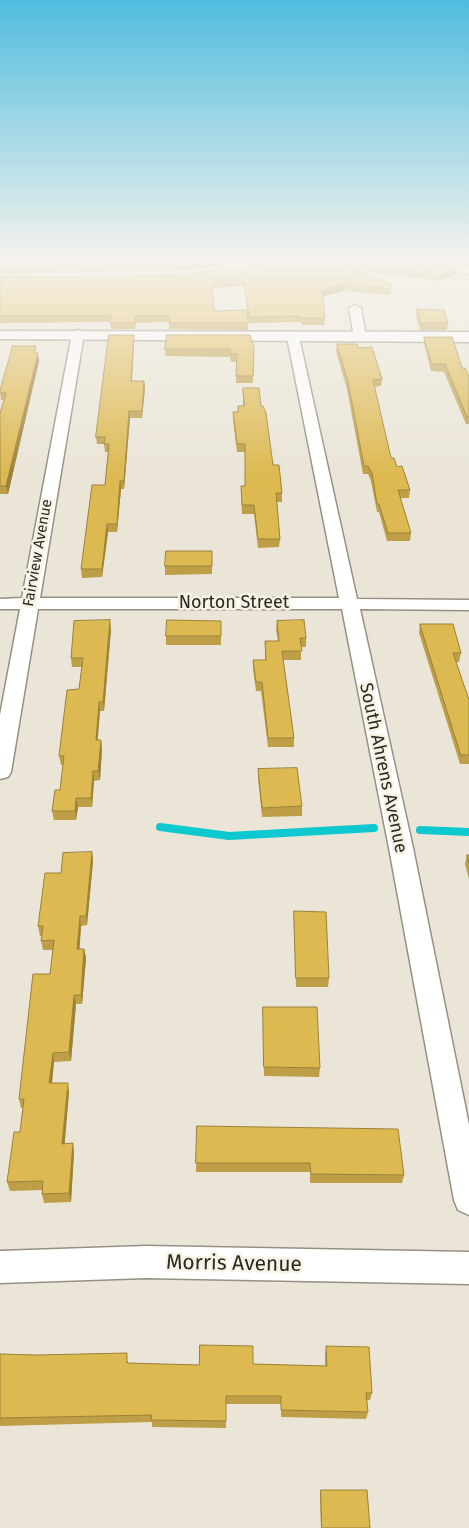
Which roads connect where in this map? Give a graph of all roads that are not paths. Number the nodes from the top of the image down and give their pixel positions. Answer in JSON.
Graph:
{"nodes":[{"id":1,"x":359,"y":331,"type":"edge"},
{"id":2,"x":78,"y":334,"type":"junction"},
{"id":3,"x":0,"y":335,"type":"edge"},
{"id":4,"x":293,"y":337,"type":"junction"},
{"id":5,"x":360,"y":337,"type":"junction"},
{"id":6,"x":469,"y":337,"type":"edge"},
{"id":7,"x":0,"y":604,"type":"edge"},
{"id":8,"x":29,"y":604,"type":"junction"},
{"id":9,"x":349,"y":604,"type":"junction"},
{"id":10,"x":469,"y":604,"type":"edge"},
{"id":11,"x":0,"y":772,"type":"edge"},
{"id":12,"x":469,"y":1200,"type":"edge"},
{"id":13,"x":0,"y":1267,"type":"edge"},
{"id":14,"x":469,"y":1268,"type":"edge"}],
"edges":[{"from":1,"to":5,"type":"street"},
{"from":2,"to":3,"type":"street"},
{"from":2,"to":4,"type":"street"},
{"from":2,"to":8,"type":"street","name":"Fairview Avenue"},
{"from":4,"to":5,"type":"street"},
{"from":4,"to":9,"type":"street","name":"South Ahrens Avenue"},
{"from":5,"to":6,"type":"street"},
{"from":7,"to":8,"type":"street","name":"Norton Street"},
{"from":8,"to":9,"type":"street","name":"Norton Street"},
{"from":8,"to":11,"type":"street","name":"Fairview Avenue"},
{"from":9,"to":10,"type":"street","name":"Norton Street"},
{"from":9,"to":12,"type":"street","name":"South Ahrens Avenue"},
{"from":13,"to":14,"type":"street","name":"Morris Avenue"}]}
